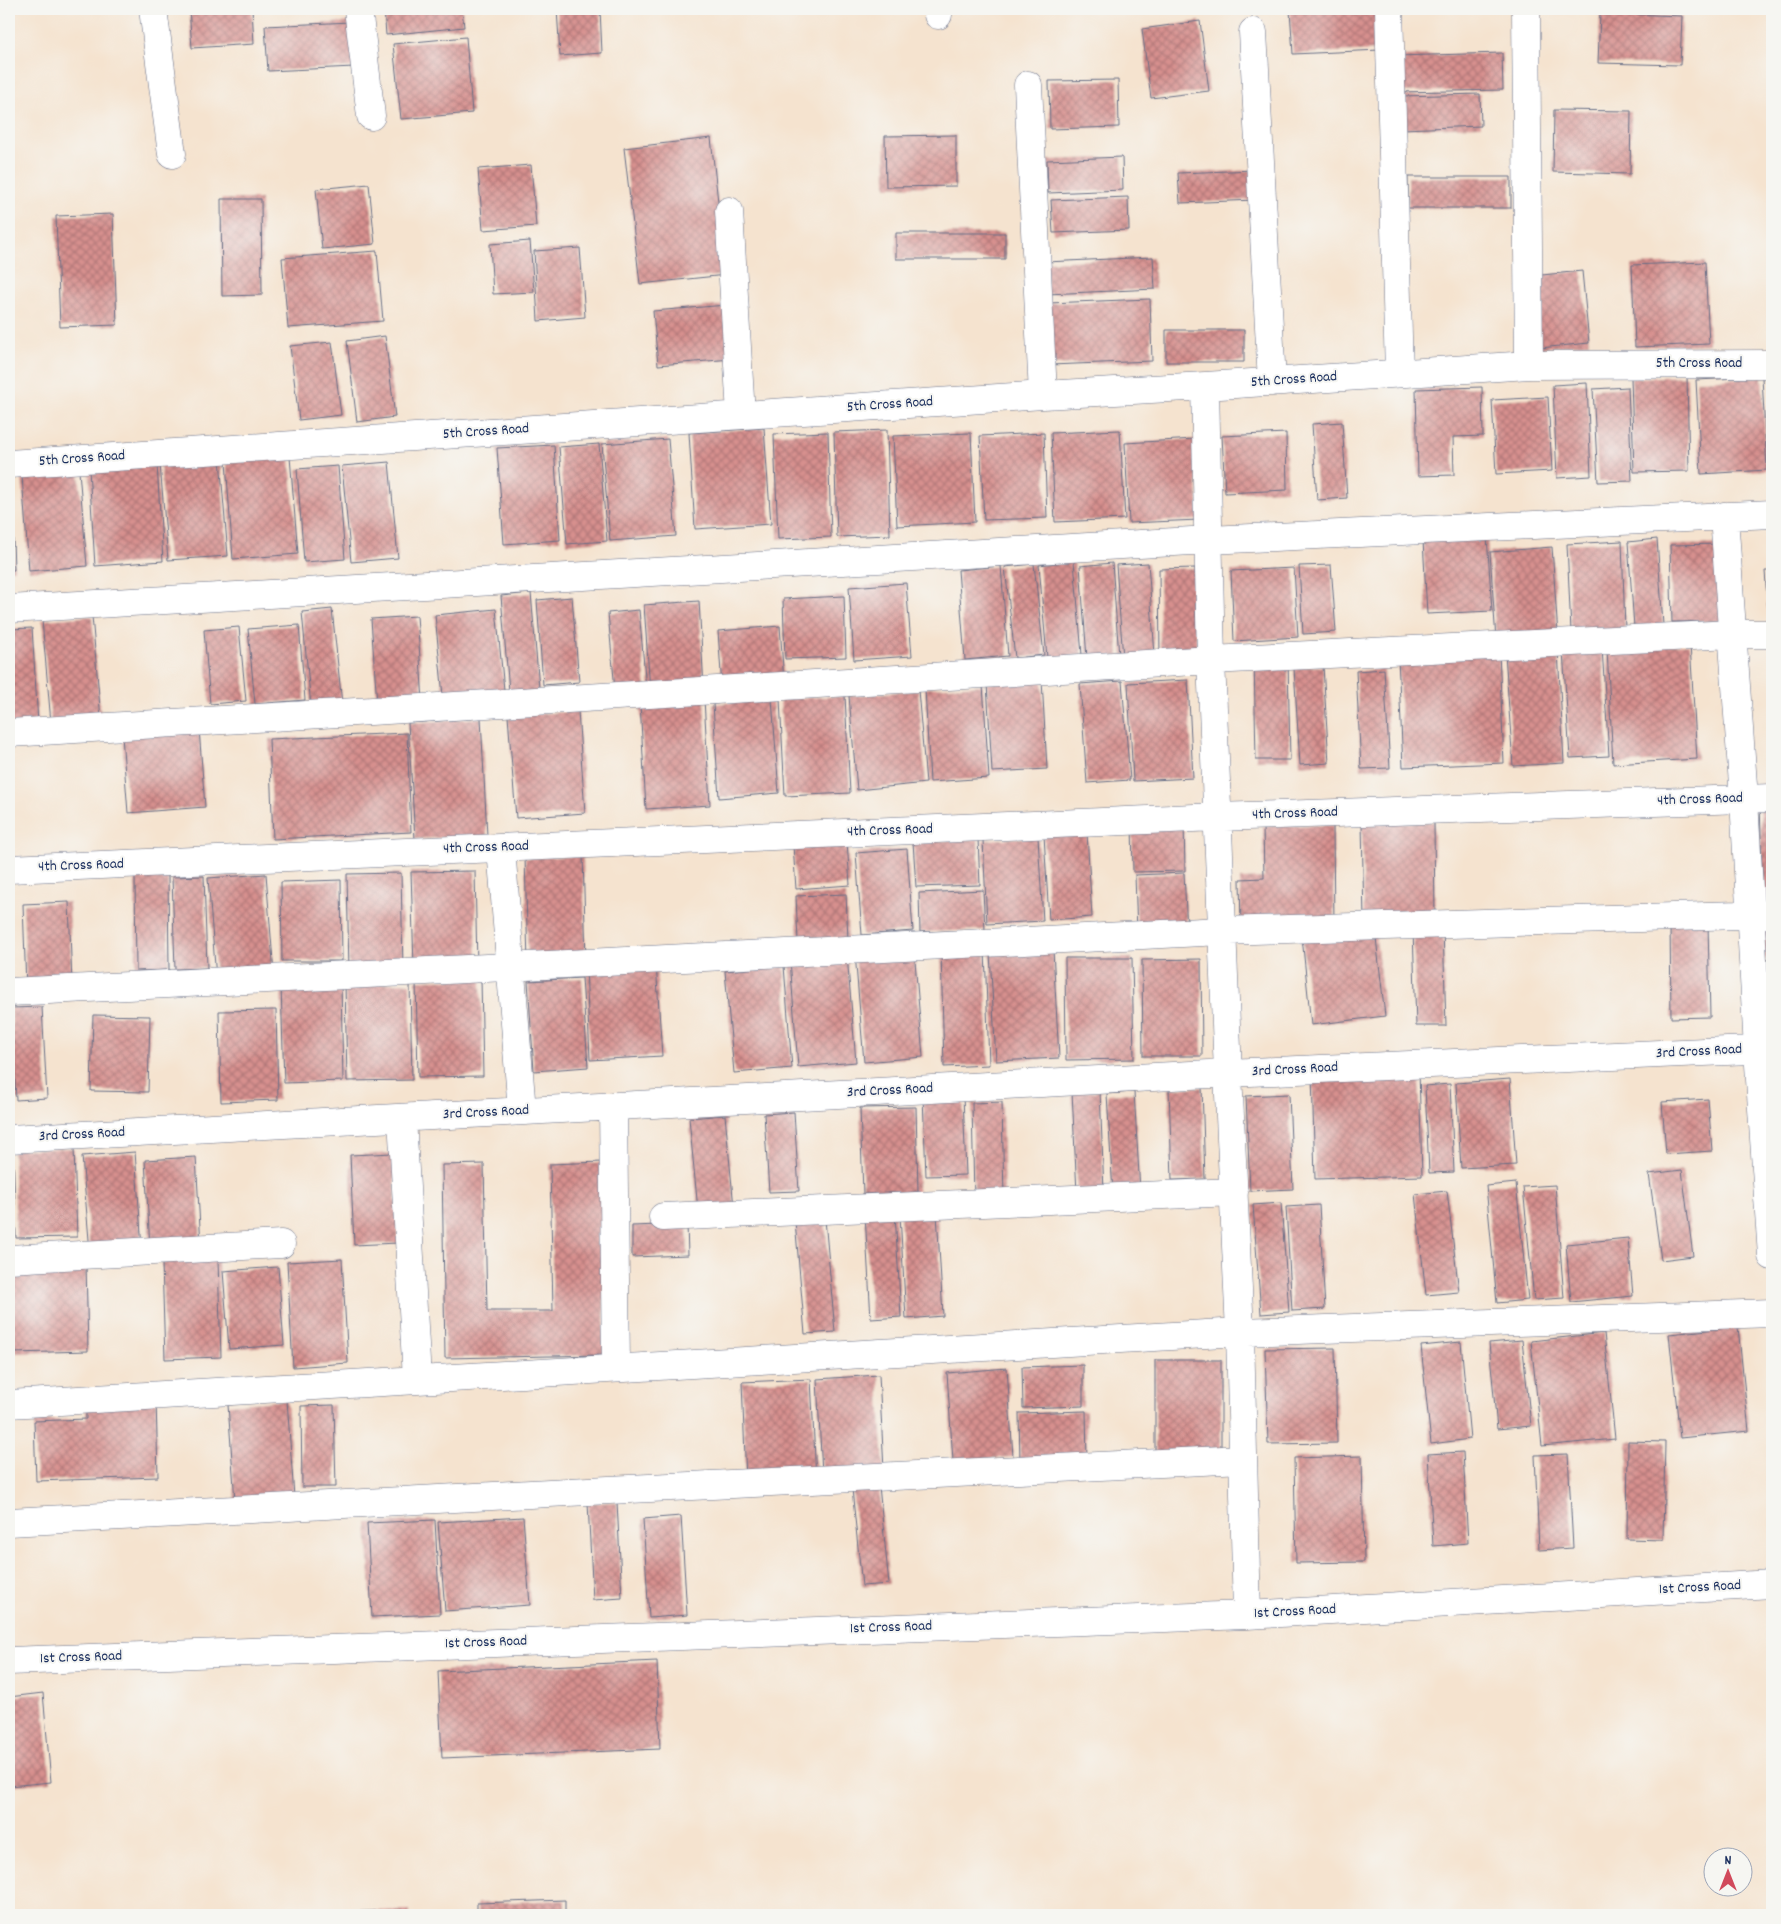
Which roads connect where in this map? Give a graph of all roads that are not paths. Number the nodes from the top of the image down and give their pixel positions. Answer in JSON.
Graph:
{"nodes":[{"id":1,"x":153,"y":9,"type":"edge"},
{"id":2,"x":358,"y":9,"type":"edge"},
{"id":3,"x":1389,"y":9,"type":"edge"},
{"id":4,"x":1526,"y":9,"type":"edge"},
{"id":5,"x":1253,"y":32,"type":"dead end"},
{"id":6,"x":1028,"y":85,"type":"dead end"},
{"id":7,"x":371,"y":116,"type":"dead end"},
{"id":8,"x":172,"y":154,"type":"dead end"},
{"id":9,"x":729,"y":211,"type":"dead end"},
{"id":10,"x":1772,"y":364,"type":"edge"},
{"id":11,"x":1529,"y":365,"type":"junction"},
{"id":12,"x":1399,"y":373,"type":"junction"},
{"id":13,"x":1272,"y":382,"type":"junction"},
{"id":14,"x":1205,"y":386,"type":"junction"},
{"id":15,"x":1042,"y":395,"type":"junction"},
{"id":16,"x":741,"y":415,"type":"junction"},
{"id":17,"x":9,"y":464,"type":"edge"},
{"id":18,"x":1772,"y":514,"type":"edge"},
{"id":19,"x":1724,"y":516,"type":"junction"},
{"id":20,"x":1209,"y":540,"type":"junction"},
{"id":21,"x":9,"y":609,"type":"edge"},
{"id":22,"x":1732,"y":634,"type":"junction"},
{"id":23,"x":1772,"y":634,"type":"edge"},
{"id":24,"x":1211,"y":660,"type":"junction"},
{"id":25,"x":9,"y":733,"type":"edge"},
{"id":26,"x":1772,"y":798,"type":"edge"},
{"id":27,"x":1744,"y":799,"type":"junction"},
{"id":28,"x":1217,"y":817,"type":"junction"},
{"id":29,"x":501,"y":848,"type":"junction"},
{"id":30,"x":9,"y":869,"type":"edge"},
{"id":31,"x":1761,"y":914,"type":"edge"},
{"id":32,"x":1222,"y":931,"type":"junction"},
{"id":33,"x":510,"y":968,"type":"junction"},
{"id":34,"x":9,"y":992,"type":"edge"},
{"id":35,"x":1765,"y":1049,"type":"edge"},
{"id":36,"x":1228,"y":1073,"type":"junction"},
{"id":37,"x":613,"y":1106,"type":"junction"},
{"id":38,"x":522,"y":1112,"type":"junction"},
{"id":39,"x":402,"y":1118,"type":"junction"},
{"id":40,"x":9,"y":1139,"type":"edge"},
{"id":41,"x":1234,"y":1192,"type":"junction"},
{"id":42,"x":663,"y":1217,"type":"dead end"},
{"id":43,"x":281,"y":1244,"type":"dead end"},
{"id":44,"x":1772,"y":1256,"type":"edge"},
{"id":45,"x":9,"y":1260,"type":"edge"},
{"id":46,"x":1772,"y":1313,"type":"edge"},
{"id":47,"x":1240,"y":1332,"type":"junction"},
{"id":48,"x":616,"y":1367,"type":"junction"},
{"id":49,"x":417,"y":1379,"type":"junction"},
{"id":50,"x":9,"y":1404,"type":"edge"},
{"id":51,"x":1243,"y":1459,"type":"junction"},
{"id":52,"x":9,"y":1522,"type":"edge"},
{"id":53,"x":1772,"y":1584,"type":"edge"},
{"id":54,"x":1247,"y":1615,"type":"junction"},
{"id":55,"x":9,"y":1661,"type":"edge"}],
"edges":[{"from":1,"to":8,"type":"street"},
{"from":2,"to":7,"type":"street"},
{"from":3,"to":12,"type":"street"},
{"from":4,"to":11,"type":"street"},
{"from":5,"to":13,"type":"street"},
{"from":6,"to":15,"type":"street"},
{"from":9,"to":16,"type":"street"},
{"from":10,"to":11,"type":"street","name":"5th Cross Road"},
{"from":11,"to":12,"type":"street","name":"5th Cross Road"},
{"from":12,"to":13,"type":"street","name":"5th Cross Road"},
{"from":13,"to":14,"type":"street","name":"5th Cross Road"},
{"from":14,"to":15,"type":"street","name":"5th Cross Road"},
{"from":14,"to":20,"type":"street"},
{"from":15,"to":16,"type":"street","name":"5th Cross Road"},
{"from":16,"to":17,"type":"street","name":"5th Cross Road"},
{"from":18,"to":19,"type":"street"},
{"from":19,"to":20,"type":"street"},
{"from":19,"to":22,"type":"street"},
{"from":20,"to":21,"type":"street"},
{"from":20,"to":24,"type":"street"},
{"from":22,"to":23,"type":"street"},
{"from":22,"to":24,"type":"street"},
{"from":22,"to":27,"type":"street"},
{"from":24,"to":25,"type":"street"},
{"from":24,"to":28,"type":"street"},
{"from":26,"to":27,"type":"street","name":"4th Cross Road"},
{"from":27,"to":28,"type":"street","name":"4th Cross Road"},
{"from":27,"to":31,"type":"street"},
{"from":28,"to":29,"type":"street","name":"4th Cross Road"},
{"from":28,"to":32,"type":"street"},
{"from":29,"to":30,"type":"street","name":"4th Cross Road"},
{"from":29,"to":33,"type":"street"},
{"from":31,"to":32,"type":"street"},
{"from":31,"to":35,"type":"street"},
{"from":32,"to":33,"type":"street"},
{"from":32,"to":36,"type":"street"},
{"from":33,"to":34,"type":"street"},
{"from":33,"to":38,"type":"street"},
{"from":35,"to":36,"type":"street","name":"3rd Cross Road"},
{"from":35,"to":44,"type":"street"},
{"from":36,"to":37,"type":"street","name":"3rd Cross Road"},
{"from":36,"to":41,"type":"street"},
{"from":37,"to":38,"type":"street","name":"3rd Cross Road"},
{"from":37,"to":48,"type":"street"},
{"from":38,"to":39,"type":"street","name":"3rd Cross Road"},
{"from":39,"to":40,"type":"street","name":"3rd Cross Road"},
{"from":39,"to":49,"type":"street"},
{"from":41,"to":42,"type":"street"},
{"from":41,"to":47,"type":"street"},
{"from":43,"to":45,"type":"street"},
{"from":46,"to":47,"type":"street"},
{"from":47,"to":48,"type":"street"},
{"from":47,"to":51,"type":"street"},
{"from":48,"to":49,"type":"street"},
{"from":49,"to":50,"type":"street"},
{"from":51,"to":52,"type":"street"},
{"from":51,"to":54,"type":"street"},
{"from":53,"to":54,"type":"street","name":"1st Cross Road"},
{"from":54,"to":55,"type":"street","name":"1st Cross Road"}]}
